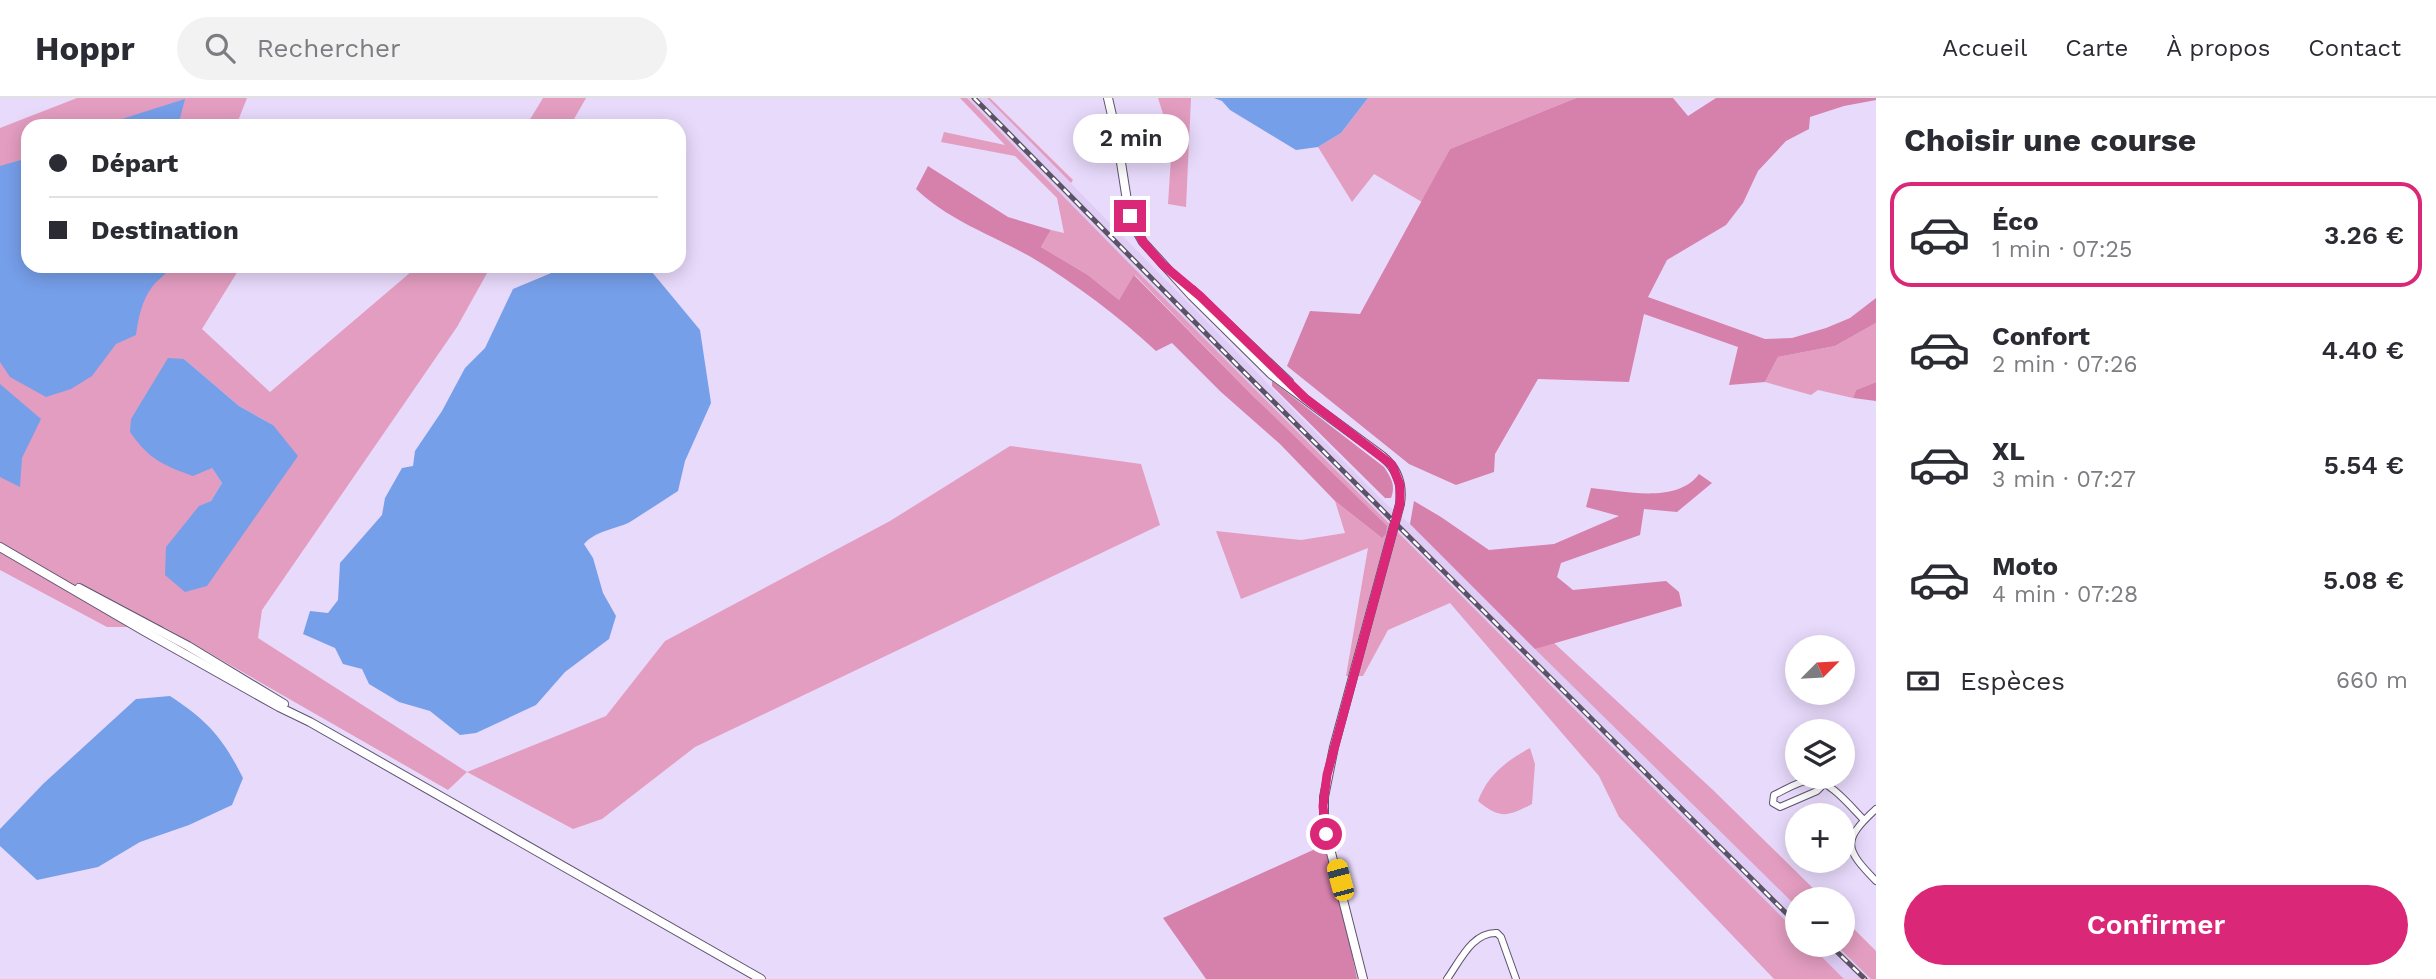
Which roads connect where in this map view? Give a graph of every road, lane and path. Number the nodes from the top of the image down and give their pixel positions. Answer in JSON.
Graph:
{"nodes":[{"id":1,"x":1108,"y":98,"type":"edge"},
{"id":2,"x":0,"y":547,"type":"edge"},
{"id":3,"x":1825,"y":783,"type":"joint"},
{"id":4,"x":1831,"y":789,"type":"edge"},
{"id":5,"x":1876,"y":809,"type":"edge"},
{"id":6,"x":1864,"y":820,"type":"junction"},
{"id":7,"x":1876,"y":881,"type":"edge"},
{"id":8,"x":760,"y":978,"type":"edge"},
{"id":9,"x":1363,"y":979,"type":"edge"},
{"id":10,"x":1447,"y":979,"type":"edge"},
{"id":11,"x":1516,"y":979,"type":"edge"}],
"edges":[{"from":1,"to":9,"type":"main road"},
{"from":2,"to":8,"type":"main road"},
{"from":3,"to":3,"type":"street"},
{"from":4,"to":6,"type":"street"},
{"from":5,"to":6,"type":"street"},
{"from":6,"to":7,"type":"street"},
{"from":10,"to":11,"type":"street"}]}
